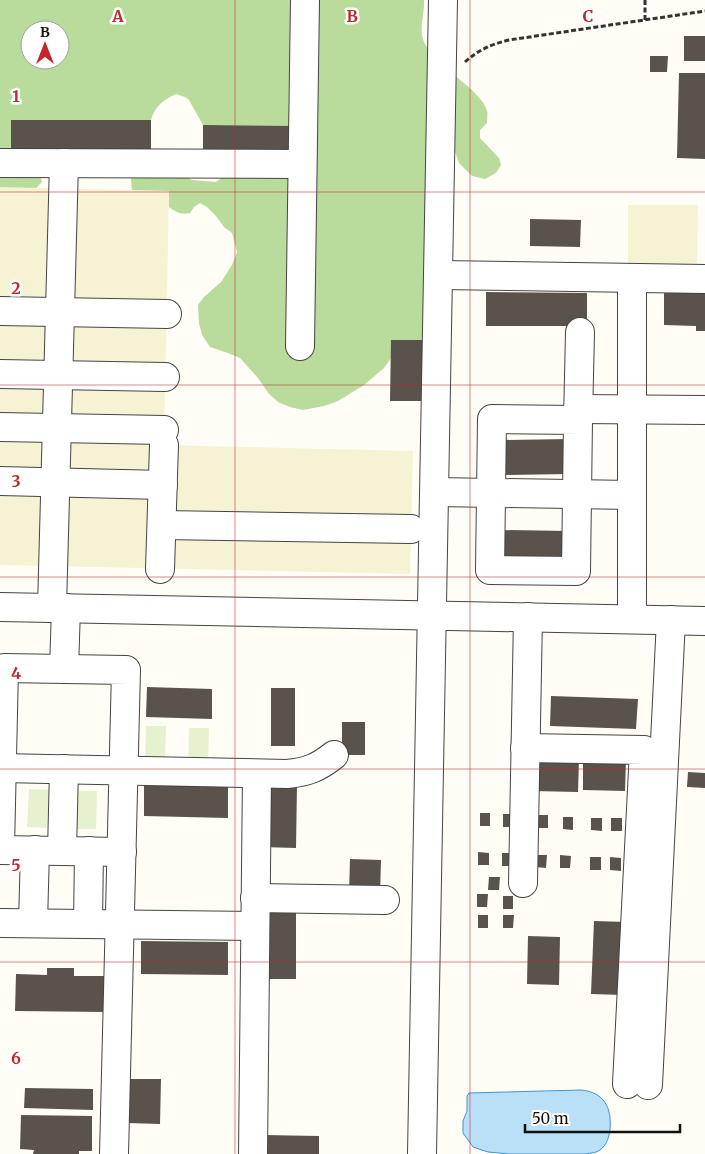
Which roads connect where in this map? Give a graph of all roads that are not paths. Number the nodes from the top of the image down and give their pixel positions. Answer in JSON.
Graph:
{"nodes":[{"id":1,"x":305,"y":0,"type":"edge"},
{"id":2,"x":443,"y":0,"type":"edge"},
{"id":3,"x":0,"y":163,"type":"edge"},
{"id":4,"x":64,"y":163,"type":"junction"},
{"id":5,"x":302,"y":164,"type":"junction"},
{"id":6,"x":439,"y":275,"type":"junction"},
{"id":7,"x":632,"y":278,"type":"junction"},
{"id":8,"x":705,"y":279,"type":"edge"},
{"id":9,"x":0,"y":311,"type":"edge"},
{"id":10,"x":60,"y":312,"type":"junction"},
{"id":11,"x":167,"y":314,"type":"dead end"},
{"id":12,"x":580,"y":332,"type":"dead end"},
{"id":13,"x":300,"y":346,"type":"dead end"},
{"id":14,"x":0,"y":374,"type":"edge"},
{"id":15,"x":58,"y":375,"type":"junction"},
{"id":16,"x":165,"y":377,"type":"dead end"},
{"id":17,"x":632,"y":410,"type":"junction"},
{"id":18,"x":705,"y":410,"type":"edge"},
{"id":19,"x":578,"y":414,"type":"junction"},
{"id":20,"x":0,"y":427,"type":"edge"},
{"id":21,"x":57,"y":428,"type":"junction"},
{"id":22,"x":0,"y":481,"type":"edge"},
{"id":23,"x":55,"y":482,"type":"junction"},
{"id":24,"x":162,"y":485,"type":"junction"},
{"id":25,"x":434,"y":492,"type":"junction"},
{"id":26,"x":491,"y":493,"type":"junction"},
{"id":27,"x":577,"y":494,"type":"junction"},
{"id":28,"x":632,"y":495,"type":"junction"},
{"id":29,"x":162,"y":525,"type":"junction"},
{"id":30,"x":411,"y":529,"type":"dead end"},
{"id":31,"x":160,"y":569,"type":"dead end"},
{"id":32,"x":0,"y":606,"type":"edge"},
{"id":33,"x":59,"y":608,"type":"junction"},
{"id":34,"x":432,"y":615,"type":"junction"},
{"id":35,"x":528,"y":617,"type":"junction"},
{"id":36,"x":632,"y":619,"type":"junction"},
{"id":37,"x":671,"y":620,"type":"junction"},
{"id":38,"x":705,"y":621,"type":"edge"},
{"id":39,"x":64,"y":669,"type":"junction"},
{"id":40,"x":525,"y":748,"type":"junction"},
{"id":41,"x":334,"y":755,"type":"dead end"},
{"id":42,"x":1,"y":768,"type":"edge"},
{"id":43,"x":64,"y":769,"type":"junction"},
{"id":44,"x":124,"y":770,"type":"junction"},
{"id":45,"x":257,"y":774,"type":"junction"},
{"id":46,"x":0,"y":850,"type":"edge"},
{"id":47,"x":34,"y":850,"type":"junction"},
{"id":48,"x":76,"y":851,"type":"junction"},
{"id":49,"x":122,"y":852,"type":"junction"},
{"id":50,"x":523,"y":883,"type":"dead end"},
{"id":51,"x":255,"y":898,"type":"junction"},
{"id":52,"x":385,"y":900,"type":"dead end"},
{"id":53,"x":0,"y":923,"type":"edge"},
{"id":54,"x":33,"y":923,"type":"junction"},
{"id":55,"x":88,"y":924,"type":"junction"},
{"id":56,"x":120,"y":924,"type":"junction"},
{"id":57,"x":255,"y":926,"type":"junction"},
{"id":58,"x":114,"y":1154,"type":"edge"},
{"id":59,"x":253,"y":1154,"type":"edge"},
{"id":60,"x":422,"y":1154,"type":"edge"}],
"edges":[{"from":1,"to":5,"type":"lane"},
{"from":2,"to":6,"type":"lane"},
{"from":3,"to":4,"type":"lane"},
{"from":4,"to":5,"type":"lane"},
{"from":4,"to":10,"type":"lane"},
{"from":5,"to":13,"type":"lane"},
{"from":6,"to":7,"type":"lane"},
{"from":6,"to":25,"type":"lane"},
{"from":7,"to":8,"type":"lane"},
{"from":7,"to":17,"type":"lane"},
{"from":9,"to":10,"type":"lane"},
{"from":10,"to":11,"type":"lane"},
{"from":10,"to":15,"type":"lane"},
{"from":12,"to":19,"type":"lane"},
{"from":14,"to":15,"type":"lane"},
{"from":15,"to":16,"type":"lane"},
{"from":15,"to":21,"type":"lane"},
{"from":17,"to":18,"type":"lane"},
{"from":17,"to":19,"type":"lane"},
{"from":17,"to":28,"type":"lane"},
{"from":19,"to":26,"type":"lane"},
{"from":19,"to":27,"type":"lane"},
{"from":20,"to":21,"type":"lane"},
{"from":21,"to":23,"type":"lane"},
{"from":21,"to":24,"type":"lane"},
{"from":22,"to":23,"type":"lane"},
{"from":23,"to":24,"type":"lane"},
{"from":23,"to":33,"type":"lane"},
{"from":24,"to":29,"type":"lane"},
{"from":25,"to":26,"type":"lane"},
{"from":25,"to":34,"type":"lane"},
{"from":26,"to":27,"type":"lane"},
{"from":26,"to":27,"type":"lane"},
{"from":27,"to":28,"type":"lane"},
{"from":28,"to":36,"type":"lane"},
{"from":29,"to":30,"type":"lane"},
{"from":29,"to":31,"type":"lane"},
{"from":32,"to":33,"type":"lane"},
{"from":33,"to":34,"type":"lane"},
{"from":33,"to":39,"type":"lane"},
{"from":34,"to":35,"type":"lane"},
{"from":34,"to":60,"type":"lane"},
{"from":35,"to":36,"type":"lane"},
{"from":35,"to":40,"type":"lane"},
{"from":36,"to":37,"type":"lane"},
{"from":37,"to":38,"type":"lane"},
{"from":37,"to":40,"type":"lane"},
{"from":39,"to":42,"type":"lane"},
{"from":39,"to":44,"type":"lane"},
{"from":40,"to":50,"type":"lane"},
{"from":41,"to":45,"type":"lane"},
{"from":42,"to":43,"type":"lane"},
{"from":42,"to":46,"type":"lane"},
{"from":43,"to":44,"type":"lane"},
{"from":43,"to":48,"type":"lane"},
{"from":44,"to":45,"type":"lane"},
{"from":44,"to":49,"type":"lane"},
{"from":45,"to":51,"type":"lane"},
{"from":46,"to":47,"type":"lane"},
{"from":47,"to":48,"type":"lane"},
{"from":47,"to":54,"type":"lane"},
{"from":48,"to":49,"type":"lane"},
{"from":48,"to":55,"type":"lane"},
{"from":49,"to":56,"type":"lane"},
{"from":51,"to":52,"type":"lane"},
{"from":51,"to":57,"type":"lane"},
{"from":53,"to":54,"type":"lane"},
{"from":54,"to":55,"type":"lane"},
{"from":55,"to":56,"type":"lane"},
{"from":56,"to":57,"type":"lane"},
{"from":56,"to":58,"type":"lane"},
{"from":57,"to":59,"type":"lane"}]}
